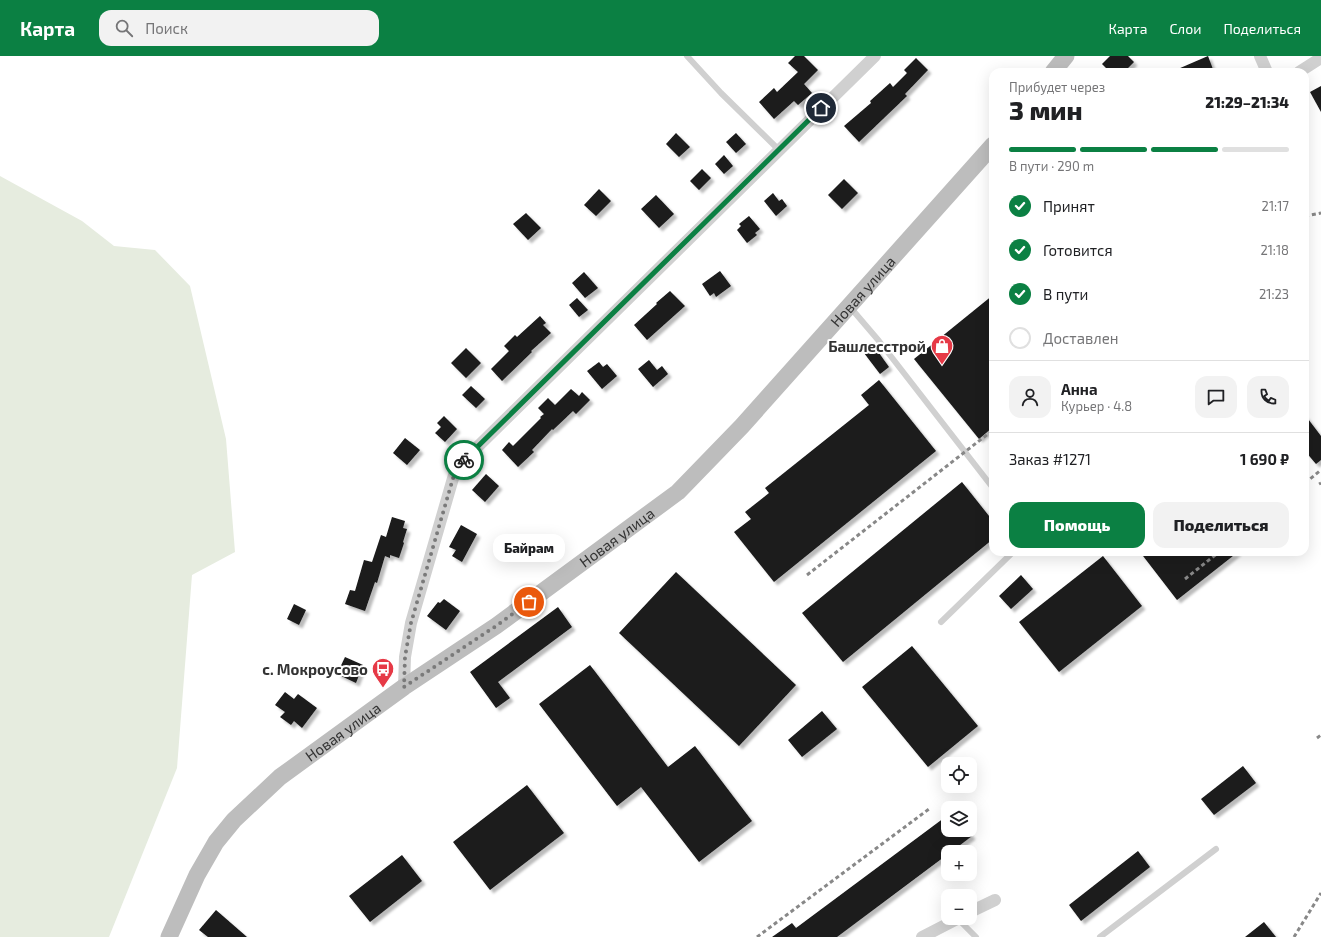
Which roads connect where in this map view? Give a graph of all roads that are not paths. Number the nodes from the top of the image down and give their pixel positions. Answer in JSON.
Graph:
{"nodes":[{"id":1,"x":687,"y":56,"type":"edge"},
{"id":2,"x":874,"y":56,"type":"edge"},
{"id":3,"x":1066,"y":56,"type":"edge"},
{"id":4,"x":1260,"y":56,"type":"edge"},
{"id":5,"x":1321,"y":58,"type":"edge"},
{"id":6,"x":1056,"y":68,"type":"edge"},
{"id":7,"x":1265,"y":68,"type":"edge"},
{"id":8,"x":1305,"y":68,"type":"edge"},
{"id":9,"x":779,"y":150,"type":"junction"},
{"id":10,"x":989,"y":150,"type":"edge"},
{"id":11,"x":850,"y":306,"type":"junction"},
{"id":12,"x":989,"y":483,"type":"edge"},
{"id":13,"x":1009,"y":556,"type":"edge"},
{"id":14,"x":941,"y":622,"type":"dead end"},
{"id":15,"x":404,"y":687,"type":"junction"},
{"id":16,"x":1216,"y":849,"type":"dead end"},
{"id":17,"x":995,"y":900,"type":"dead end"},
{"id":18,"x":977,"y":909,"type":"edge"},
{"id":19,"x":945,"y":925,"type":"edge"},
{"id":20,"x":965,"y":925,"type":"edge"},
{"id":21,"x":169,"y":937,"type":"edge"},
{"id":22,"x":922,"y":937,"type":"edge"},
{"id":23,"x":976,"y":937,"type":"edge"},
{"id":24,"x":1100,"y":937,"type":"edge"}],
"edges":[{"from":1,"to":9,"type":"lane"},
{"from":2,"to":9,"type":"street"},
{"from":3,"to":6,"type":"main road"},
{"from":4,"to":7,"type":"street"},
{"from":5,"to":8,"type":"street"},
{"from":9,"to":15,"type":"street"},
{"from":10,"to":11,"type":"main road","name":"Новая улица"},
{"from":11,"to":12,"type":"lane"},
{"from":11,"to":15,"type":"main road","name":"Новая улица"},
{"from":13,"to":14,"type":"lane"},
{"from":15,"to":21,"type":"main road","name":"Новая улица"},
{"from":16,"to":24,"type":"lane"},
{"from":17,"to":18,"type":"street"},
{"from":19,"to":22,"type":"street"},
{"from":20,"to":23,"type":"lane"}]}
